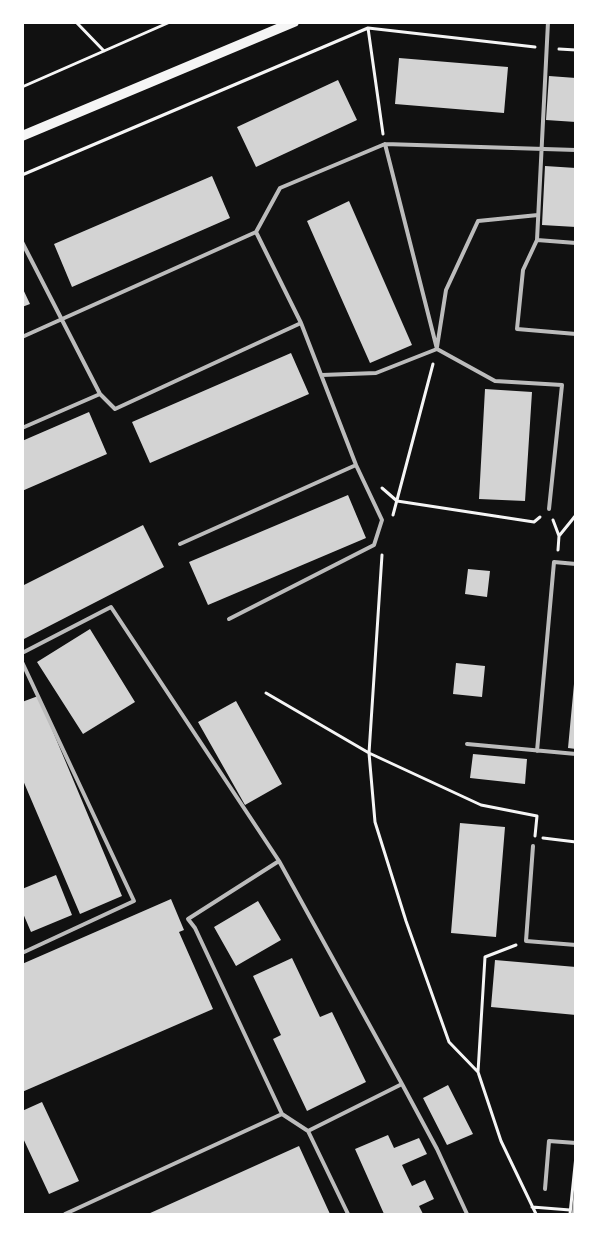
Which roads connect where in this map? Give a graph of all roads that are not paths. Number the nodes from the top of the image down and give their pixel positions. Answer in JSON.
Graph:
{"nodes":[{"id":1,"x":294,"y":22,"type":"edge"},
{"id":2,"x":548,"y":22,"type":"edge"},
{"id":3,"x":22,"y":136,"type":"edge"},
{"id":4,"x":385,"y":144,"type":"junction"},
{"id":5,"x":540,"y":148,"type":"junction"},
{"id":6,"x":576,"y":150,"type":"edge"},
{"id":7,"x":538,"y":215,"type":"junction"},
{"id":8,"x":256,"y":232,"type":"junction"},
{"id":9,"x":536,"y":240,"type":"junction"},
{"id":10,"x":22,"y":242,"type":"edge"},
{"id":11,"x":576,"y":243,"type":"edge"},
{"id":12,"x":62,"y":320,"type":"junction"},
{"id":13,"x":302,"y":323,"type":"junction"},
{"id":14,"x":576,"y":334,"type":"edge"},
{"id":15,"x":22,"y":338,"type":"edge"},
{"id":16,"x":437,"y":349,"type":"junction"},
{"id":17,"x":322,"y":374,"type":"junction"},
{"id":18,"x":100,"y":394,"type":"junction"},
{"id":19,"x":22,"y":428,"type":"edge"},
{"id":20,"x":356,"y":465,"type":"junction"},
{"id":21,"x":549,"y":509,"type":"road end"},
{"id":22,"x":180,"y":544,"type":"dead end"},
{"id":23,"x":576,"y":564,"type":"edge"},
{"id":24,"x":229,"y":619,"type":"dead end"},
{"id":25,"x":22,"y":653,"type":"edge"},
{"id":26,"x":22,"y":662,"type":"edge"},
{"id":27,"x":466,"y":744,"type":"dead end"},
{"id":28,"x":537,"y":751,"type":"junction"},
{"id":29,"x":576,"y":754,"type":"edge"},
{"id":30,"x":533,"y":846,"type":"dead end"},
{"id":31,"x":279,"y":861,"type":"junction"},
{"id":32,"x":576,"y":945,"type":"edge"},
{"id":33,"x":22,"y":953,"type":"edge"},
{"id":34,"x":402,"y":1084,"type":"junction"},
{"id":35,"x":282,"y":1114,"type":"junction"},
{"id":36,"x":308,"y":1131,"type":"junction"},
{"id":37,"x":576,"y":1143,"type":"edge"},
{"id":38,"x":545,"y":1189,"type":"dead end"},
{"id":39,"x":65,"y":1214,"type":"edge"},
{"id":40,"x":348,"y":1214,"type":"edge"},
{"id":41,"x":467,"y":1214,"type":"edge"}],
"edges":[{"from":1,"to":3,"type":"main road"},
{"from":2,"to":5,"type":"lane"},
{"from":4,"to":5,"type":"lane"},
{"from":4,"to":8,"type":"lane"},
{"from":4,"to":16,"type":"lane"},
{"from":5,"to":6,"type":"lane"},
{"from":5,"to":7,"type":"lane"},
{"from":7,"to":9,"type":"lane"},
{"from":7,"to":16,"type":"lane"},
{"from":8,"to":12,"type":"lane"},
{"from":8,"to":13,"type":"lane"},
{"from":9,"to":11,"type":"lane"},
{"from":9,"to":14,"type":"lane"},
{"from":10,"to":12,"type":"lane"},
{"from":12,"to":15,"type":"lane"},
{"from":12,"to":18,"type":"lane"},
{"from":13,"to":17,"type":"lane"},
{"from":13,"to":18,"type":"lane"},
{"from":16,"to":17,"type":"lane"},
{"from":16,"to":21,"type":"lane"},
{"from":17,"to":20,"type":"lane"},
{"from":18,"to":19,"type":"lane"},
{"from":20,"to":22,"type":"lane"},
{"from":20,"to":24,"type":"lane"},
{"from":23,"to":28,"type":"lane"},
{"from":25,"to":31,"type":"lane"},
{"from":26,"to":33,"type":"lane"},
{"from":27,"to":28,"type":"lane"},
{"from":28,"to":29,"type":"lane"},
{"from":30,"to":32,"type":"lane"},
{"from":31,"to":34,"type":"lane"},
{"from":31,"to":35,"type":"lane"},
{"from":34,"to":36,"type":"lane"},
{"from":34,"to":41,"type":"lane"},
{"from":35,"to":36,"type":"lane"},
{"from":35,"to":39,"type":"lane"},
{"from":36,"to":40,"type":"lane"},
{"from":37,"to":38,"type":"lane"}]}
